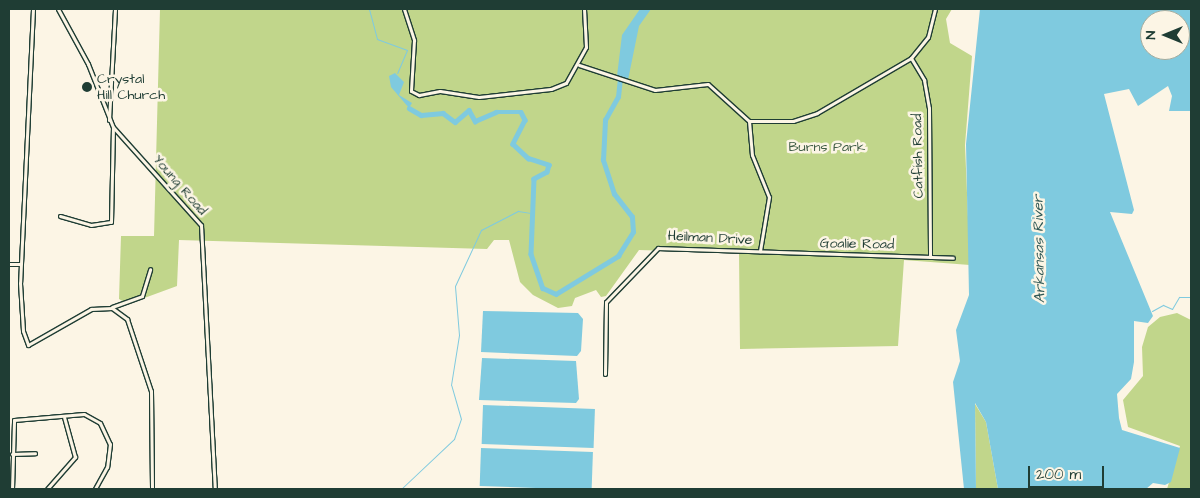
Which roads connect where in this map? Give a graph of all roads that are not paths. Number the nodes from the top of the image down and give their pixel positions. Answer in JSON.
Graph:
{"nodes":[{"id":1,"x":33,"y":9,"type":"edge"},
{"id":2,"x":58,"y":9,"type":"edge"},
{"id":3,"x":115,"y":9,"type":"edge"},
{"id":4,"x":404,"y":9,"type":"edge"},
{"id":5,"x":584,"y":9,"type":"edge"},
{"id":6,"x":935,"y":9,"type":"edge"},
{"id":7,"x":912,"y":58,"type":"junction"},
{"id":8,"x":579,"y":65,"type":"junction"},
{"id":9,"x":109,"y":120,"type":"junction"},
{"id":10,"x":749,"y":121,"type":"junction"},
{"id":11,"x":113,"y":128,"type":"junction"},
{"id":12,"x":60,"y":216,"type":"dead end"},
{"id":13,"x":760,"y":251,"type":"junction"},
{"id":14,"x":930,"y":257,"type":"junction"},
{"id":15,"x":953,"y":258,"type":"dead end"},
{"id":16,"x":9,"y":264,"type":"edge"},
{"id":17,"x":20,"y":264,"type":"junction"},
{"id":18,"x":150,"y":269,"type":"dead end"},
{"id":19,"x":112,"y":308,"type":"junction"},
{"id":20,"x":606,"y":374,"type":"dead end"},
{"id":21,"x":64,"y":417,"type":"junction"},
{"id":22,"x":35,"y":453,"type":"dead end"},
{"id":23,"x":12,"y":454,"type":"junction"},
{"id":24,"x":12,"y":489,"type":"edge"},
{"id":25,"x":47,"y":489,"type":"edge"},
{"id":26,"x":95,"y":489,"type":"edge"},
{"id":27,"x":152,"y":489,"type":"edge"},
{"id":28,"x":215,"y":489,"type":"edge"}],
"edges":[{"from":1,"to":17,"type":"street"},
{"from":2,"to":9,"type":"street","name":"Young Road"},
{"from":3,"to":9,"type":"street"},
{"from":4,"to":8,"type":"street"},
{"from":5,"to":8,"type":"street"},
{"from":6,"to":7,"type":"street"},
{"from":7,"to":10,"type":"street"},
{"from":7,"to":14,"type":"street","name":"Catfish Road"},
{"from":8,"to":10,"type":"street"},
{"from":9,"to":11,"type":"street","name":"Young Road"},
{"from":10,"to":13,"type":"street"},
{"from":11,"to":12,"type":"street"},
{"from":11,"to":28,"type":"street","name":"Young Road"},
{"from":13,"to":14,"type":"street","name":"Goalie Road"},
{"from":13,"to":20,"type":"street","name":"Heilman Drive"},
{"from":14,"to":15,"type":"street","name":"Goalie Road"},
{"from":16,"to":17,"type":"street"},
{"from":17,"to":19,"type":"street"},
{"from":18,"to":19,"type":"street"},
{"from":19,"to":27,"type":"street"},
{"from":21,"to":23,"type":"street"},
{"from":21,"to":25,"type":"street"},
{"from":21,"to":26,"type":"street"},
{"from":22,"to":23,"type":"street"},
{"from":23,"to":24,"type":"street"}]}
